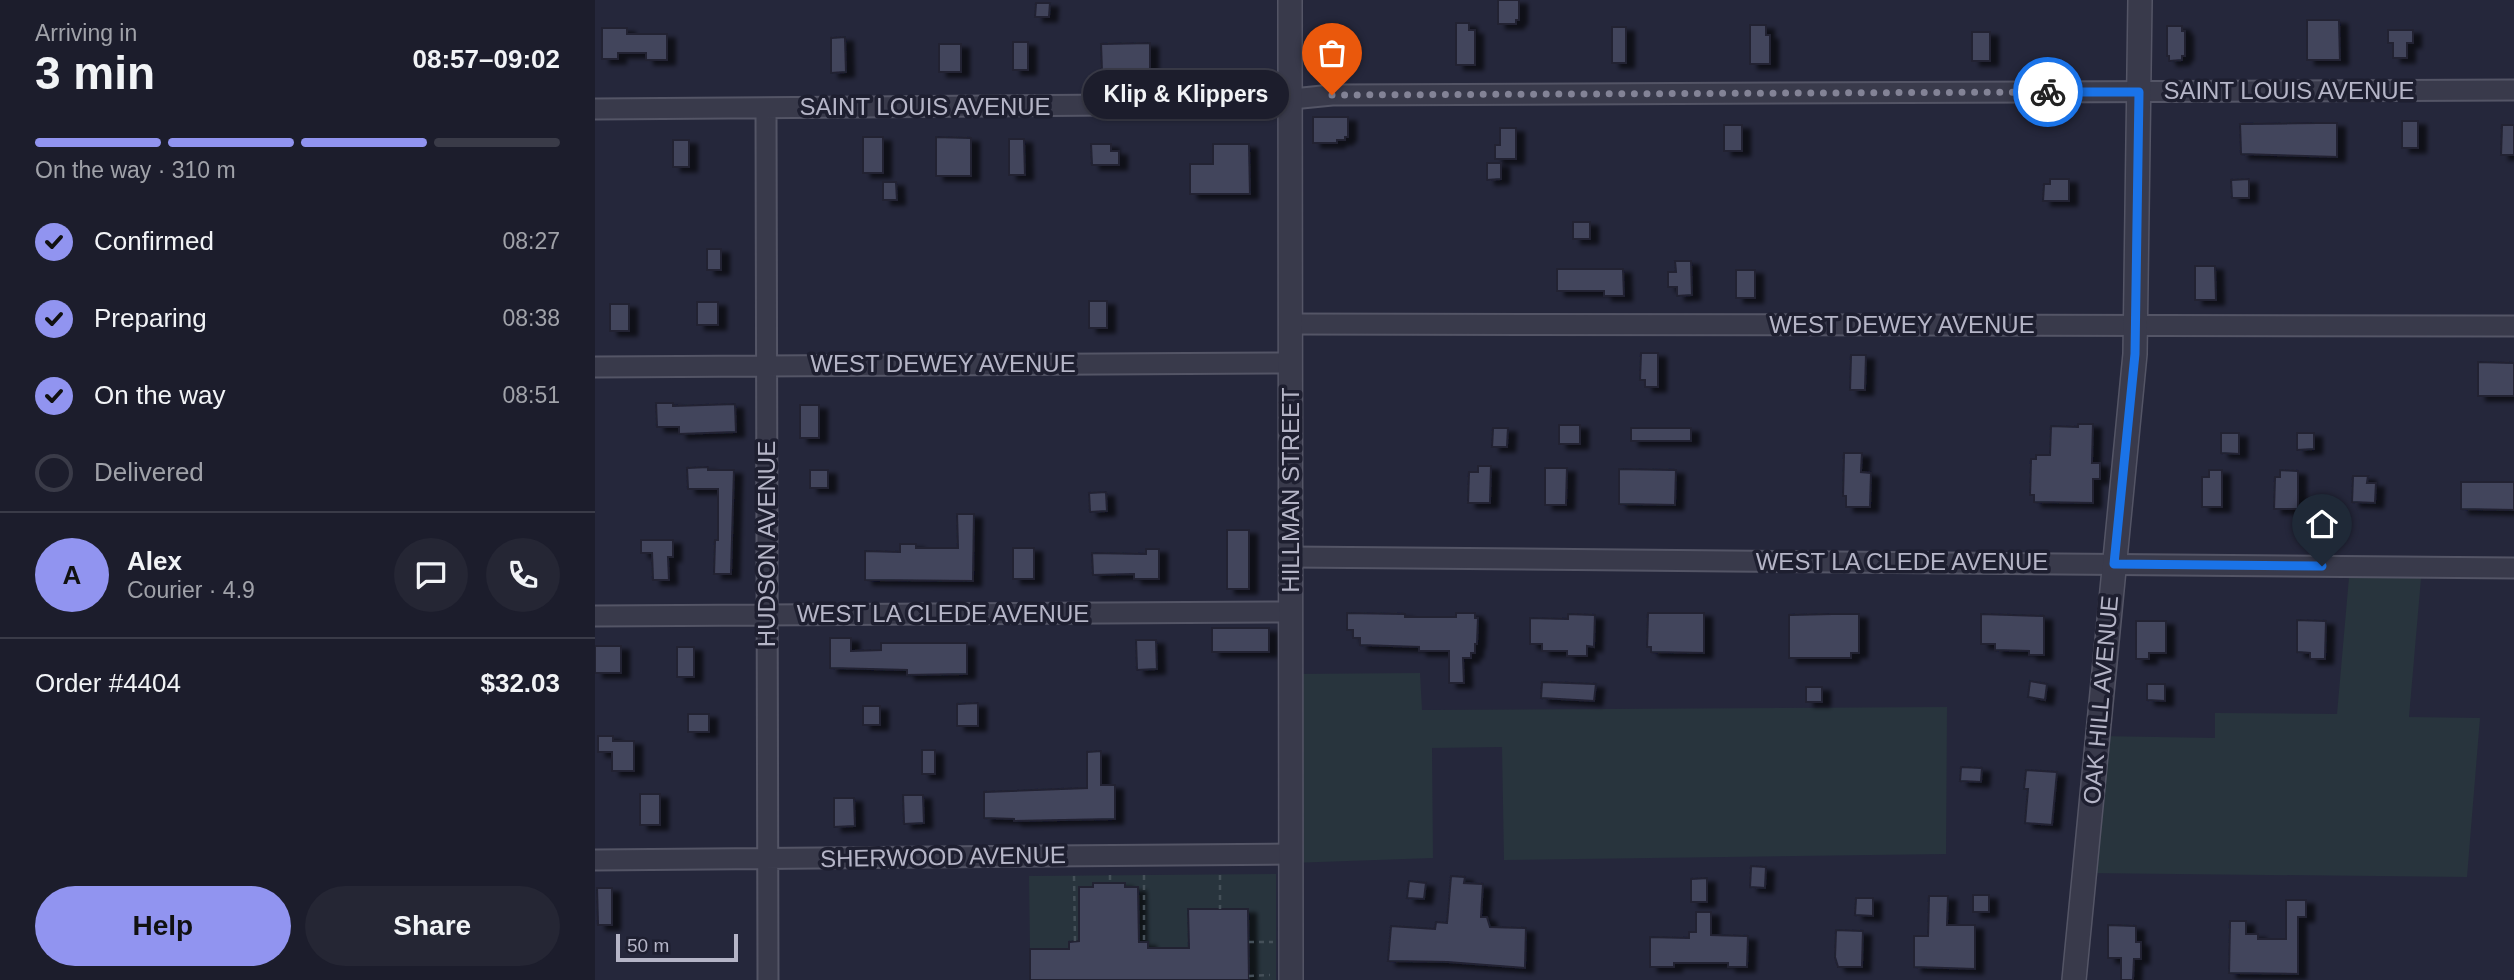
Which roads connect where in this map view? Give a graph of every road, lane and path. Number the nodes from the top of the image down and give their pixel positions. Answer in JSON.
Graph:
{"nodes":[{"id":1,"x":1290,"y":0,"type":"edge"},
{"id":2,"x":2140,"y":0,"type":"edge"},
{"id":3,"x":2514,"y":90,"type":"edge"},
{"id":4,"x":2139,"y":92,"type":"junction"},
{"id":5,"x":1290,"y":99,"type":"junction"},
{"id":6,"x":766,"y":108,"type":"junction"},
{"id":7,"x":595,"y":109,"type":"edge"},
{"id":8,"x":1291,"y":324,"type":"junction"},
{"id":9,"x":2136,"y":326,"type":"junction"},
{"id":10,"x":2514,"y":327,"type":"edge"},
{"id":11,"x":1291,"y":363,"type":"junction"},
{"id":12,"x":768,"y":366,"type":"junction"},
{"id":13,"x":595,"y":367,"type":"edge"},
{"id":14,"x":1291,"y":557,"type":"junction"},
{"id":15,"x":2114,"y":564,"type":"junction"},
{"id":16,"x":2514,"y":568,"type":"edge"},
{"id":17,"x":1291,"y":612,"type":"junction"},
{"id":18,"x":767,"y":615,"type":"junction"},
{"id":19,"x":595,"y":616,"type":"edge"},
{"id":20,"x":1291,"y":853,"type":"junction"},
{"id":21,"x":767,"y":859,"type":"junction"},
{"id":22,"x":595,"y":860,"type":"edge"},
{"id":23,"x":1110,"y":875,"type":"dead end"},
{"id":24,"x":1144,"y":875,"type":"dead end"},
{"id":25,"x":1220,"y":875,"type":"dead end"},
{"id":26,"x":1074,"y":876,"type":"dead end"},
{"id":27,"x":1110,"y":883,"type":"dead end"},
{"id":28,"x":1220,"y":909,"type":"dead end"},
{"id":29,"x":1075,"y":942,"type":"dead end"},
{"id":30,"x":1144,"y":942,"type":"dead end"},
{"id":31,"x":1249,"y":942,"type":"dead end"},
{"id":32,"x":1276,"y":942,"type":"dead end"},
{"id":33,"x":1249,"y":976,"type":"dead end"},
{"id":34,"x":1284,"y":978,"type":"edge"},
{"id":35,"x":768,"y":980,"type":"edge"},
{"id":36,"x":2074,"y":980,"type":"edge"}],
"edges":[{"from":1,"to":5,"type":"street","name":"HILLMAN STREET"},
{"from":2,"to":4,"type":"street","name":"OAK HILL AVENUE"},
{"from":3,"to":4,"type":"street","name":"SAINT LOUIS AVENUE"},
{"from":4,"to":5,"type":"street","name":"SAINT LOUIS AVENUE"},
{"from":4,"to":9,"type":"street","name":"OAK HILL AVENUE"},
{"from":5,"to":6,"type":"street","name":"SAINT LOUIS AVENUE"},
{"from":5,"to":8,"type":"street","name":"HILLMAN STREET"},
{"from":6,"to":7,"type":"street","name":"SAINT LOUIS AVENUE"},
{"from":6,"to":12,"type":"street","name":"HUDSON AVENUE"},
{"from":8,"to":9,"type":"street","name":"WEST DEWEY AVENUE"},
{"from":8,"to":11,"type":"street","name":"HILLMAN STREET"},
{"from":9,"to":10,"type":"street","name":"WEST DEWEY AVENUE"},
{"from":9,"to":15,"type":"street","name":"OAK HILL AVENUE"},
{"from":11,"to":12,"type":"street","name":"WEST DEWEY AVENUE"},
{"from":11,"to":14,"type":"street","name":"HILLMAN STREET"},
{"from":12,"to":13,"type":"street","name":"WEST DEWEY AVENUE"},
{"from":12,"to":18,"type":"street","name":"HUDSON AVENUE"},
{"from":14,"to":15,"type":"street","name":"WEST LA CLEDE AVENUE"},
{"from":14,"to":17,"type":"street","name":"HILLMAN STREET"},
{"from":15,"to":16,"type":"street","name":"WEST LA CLEDE AVENUE"},
{"from":15,"to":36,"type":"street","name":"OAK HILL AVENUE"},
{"from":17,"to":18,"type":"street","name":"WEST LA CLEDE AVENUE"},
{"from":17,"to":20,"type":"street","name":"HILLMAN STREET"},
{"from":18,"to":19,"type":"street","name":"WEST LA CLEDE AVENUE"},
{"from":18,"to":21,"type":"street","name":"HUDSON AVENUE"},
{"from":20,"to":21,"type":"street","name":"SHERWOOD AVENUE"},
{"from":20,"to":34,"type":"street","name":"HILLMAN STREET"},
{"from":21,"to":22,"type":"street","name":"SHERWOOD AVENUE"},
{"from":21,"to":35,"type":"street","name":"HUDSON AVENUE"},
{"from":23,"to":27,"type":"path"},
{"from":24,"to":30,"type":"path"},
{"from":25,"to":28,"type":"path"},
{"from":26,"to":29,"type":"path"},
{"from":31,"to":32,"type":"path"},
{"from":33,"to":34,"type":"path"}]}
